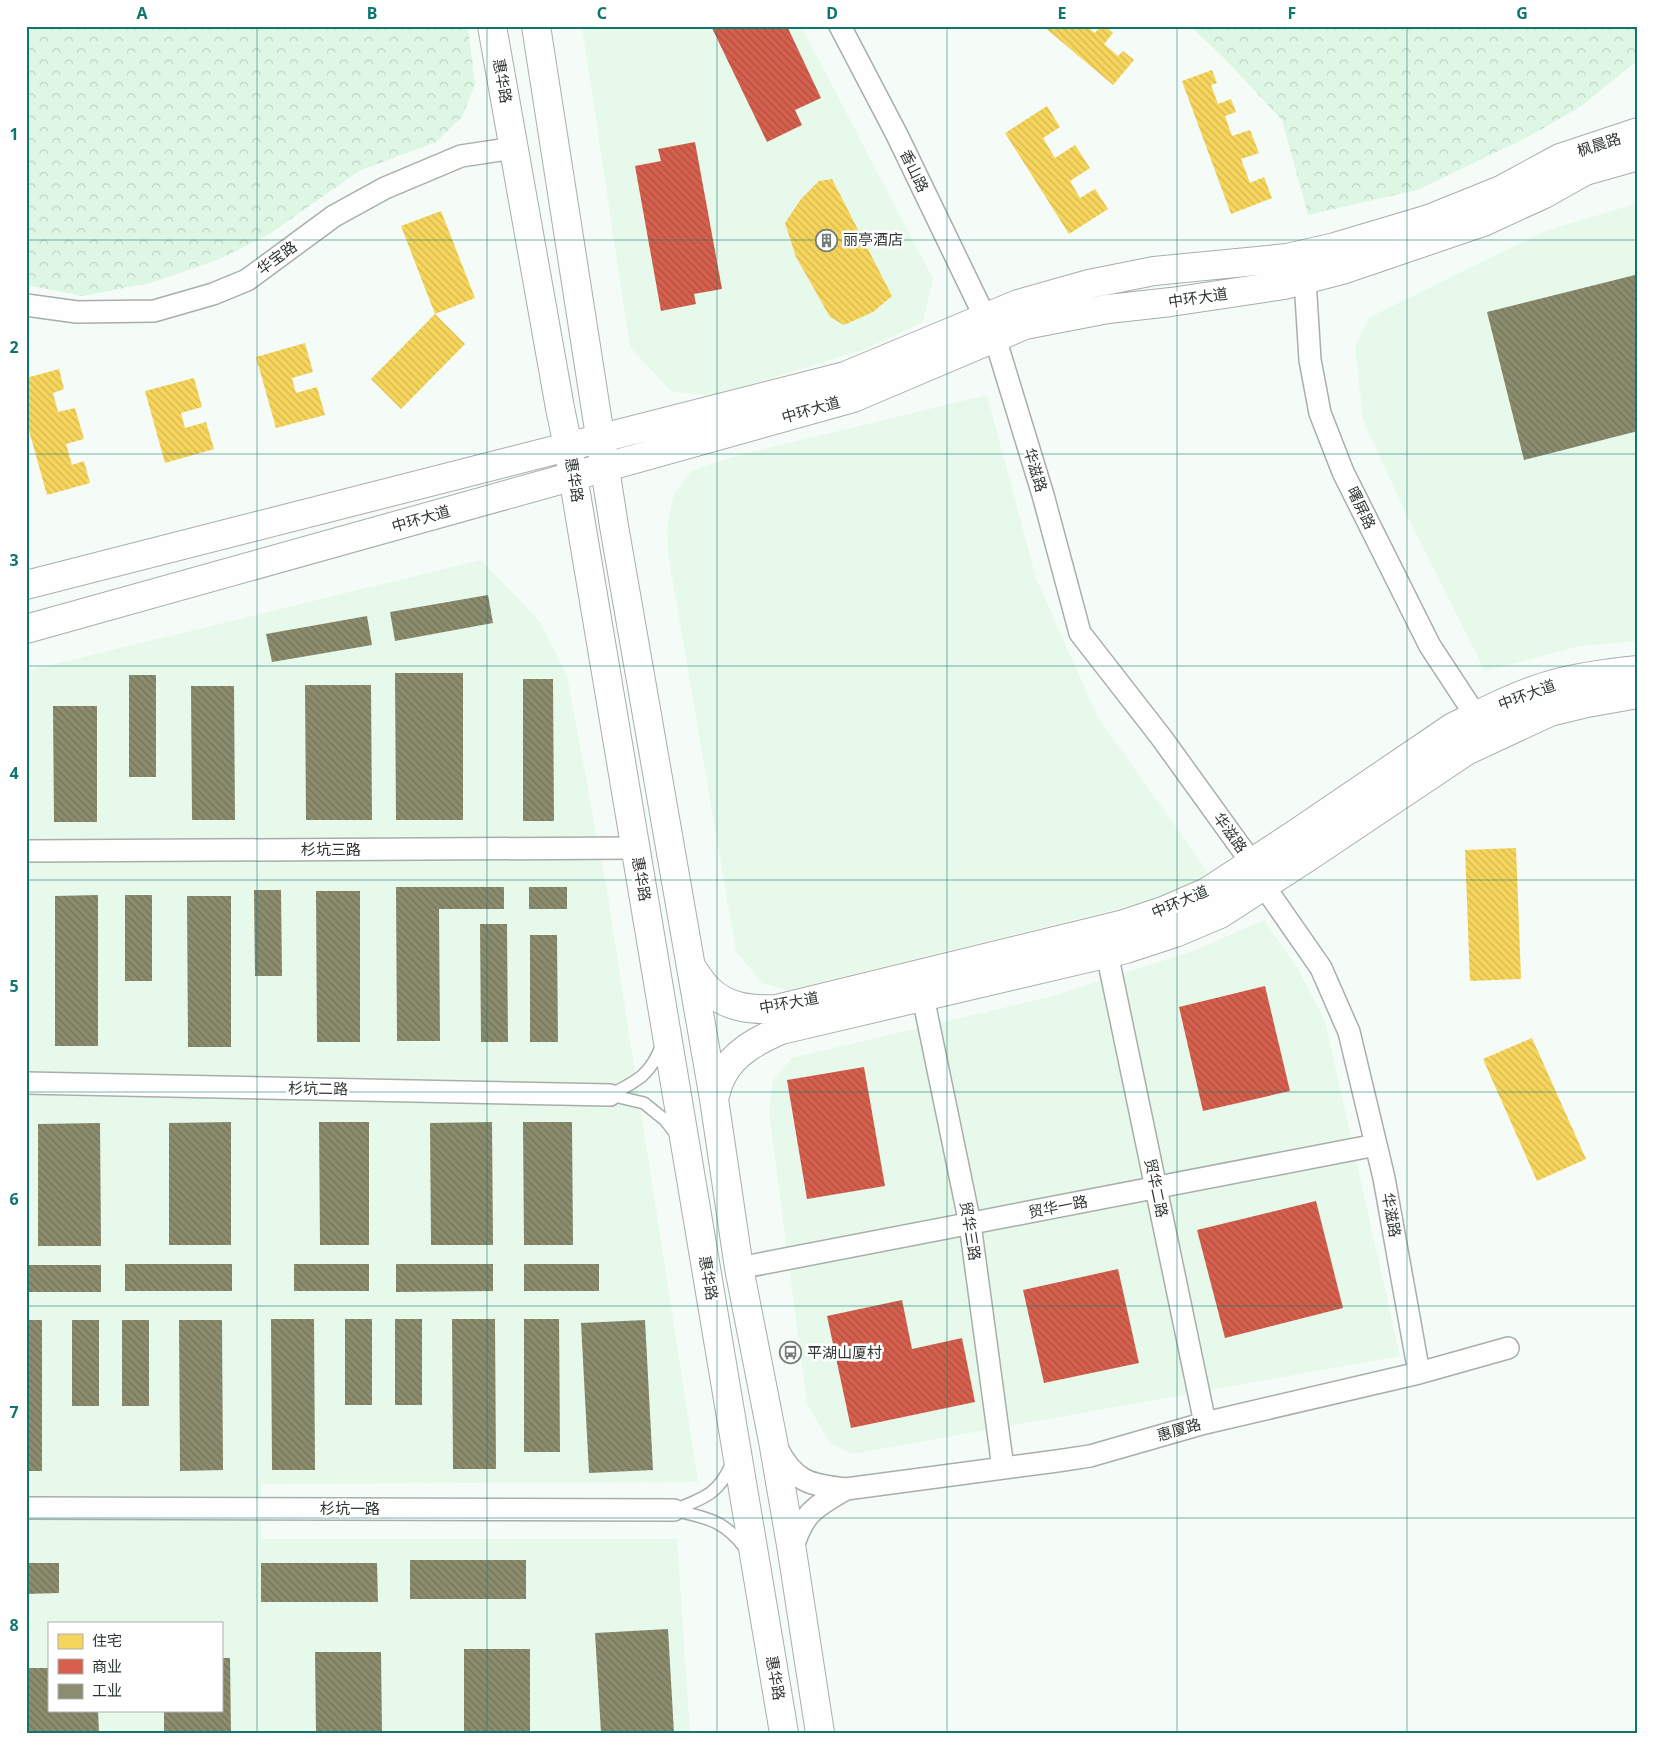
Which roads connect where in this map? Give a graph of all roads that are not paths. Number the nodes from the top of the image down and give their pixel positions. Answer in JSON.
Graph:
{"nodes":[{"id":1,"x":492,"y":26,"type":"edge"},
{"id":2,"x":536,"y":26,"type":"edge"},
{"id":3,"x":840,"y":26,"type":"edge"},
{"id":4,"x":1638,"y":132,"type":"edge"},
{"id":5,"x":514,"y":148,"type":"junction"},
{"id":6,"x":1638,"y":156,"type":"edge"},
{"id":7,"x":1560,"y":158,"type":"joint"},
{"id":8,"x":1585,"y":171,"type":"joint"},
{"id":9,"x":1305,"y":280,"type":"junction"},
{"id":10,"x":26,"y":305,"type":"edge"},
{"id":11,"x":990,"y":328,"type":"junction"},
{"id":12,"x":600,"y":438,"type":"junction"},
{"id":13,"x":568,"y":446,"type":"junction"},
{"id":14,"x":605,"y":467,"type":"junction"},
{"id":15,"x":573,"y":476,"type":"junction"},
{"id":16,"x":26,"y":585,"type":"edge"},
{"id":17,"x":26,"y":629,"type":"edge"},
{"id":18,"x":1638,"y":670,"type":"edge"},
{"id":19,"x":1638,"y":694,"type":"edge"},
{"id":20,"x":1476,"y":716,"type":"junction"},
{"id":21,"x":636,"y":848,"type":"junction"},
{"id":22,"x":26,"y":852,"type":"edge"},
{"id":23,"x":1258,"y":874,"type":"junction"},
{"id":24,"x":1107,"y":953,"type":"junction"},
{"id":25,"x":691,"y":967,"type":"junction"},
{"id":26,"x":923,"y":996,"type":"junction"},
{"id":27,"x":666,"y":1032,"type":"junction"},
{"id":28,"x":26,"y":1083,"type":"edge"},
{"id":29,"x":610,"y":1094,"type":"junction"},
{"id":30,"x":714,"y":1099,"type":"junction"},
{"id":31,"x":1376,"y":1145,"type":"junction"},
{"id":32,"x":686,"y":1147,"type":"junction"},
{"id":33,"x":1156,"y":1187,"type":"junction"},
{"id":34,"x":970,"y":1224,"type":"junction"},
{"id":35,"x":739,"y":1268,"type":"junction"},
{"id":36,"x":1508,"y":1348,"type":"dead end"},
{"id":37,"x":1419,"y":1373,"type":"junction"},
{"id":38,"x":1204,"y":1423,"type":"junction"},
{"id":39,"x":773,"y":1441,"type":"junction"},
{"id":40,"x":737,"y":1450,"type":"junction"},
{"id":41,"x":1003,"y":1468,"type":"junction"},
{"id":42,"x":846,"y":1489,"type":"junction"},
{"id":43,"x":26,"y":1508,"type":"edge"},
{"id":44,"x":674,"y":1510,"type":"junction"},
{"id":45,"x":792,"y":1551,"type":"junction"},
{"id":46,"x":755,"y":1562,"type":"junction"},
{"id":47,"x":784,"y":1733,"type":"edge"},
{"id":48,"x":820,"y":1733,"type":"edge"}],
"edges":[{"from":1,"to":5,"type":"street","name":"惠华路"},
{"from":2,"to":12,"type":"street"},
{"from":3,"to":11,"type":"street","name":"香山路"},
{"from":4,"to":7,"type":"street","name":"枫晨路"},
{"from":5,"to":10,"type":"street","name":"华宝路"},
{"from":5,"to":13,"type":"street","name":"惠华路"},
{"from":6,"to":8,"type":"street","name":"枫晨路"},
{"from":7,"to":11,"type":"street","name":"中环大道"},
{"from":8,"to":9,"type":"street","name":"中环大道"},
{"from":9,"to":11,"type":"street","name":"中环大道"},
{"from":9,"to":20,"type":"street","name":"曙屏路"},
{"from":11,"to":12,"type":"street","name":"中环大道"},
{"from":11,"to":14,"type":"street","name":"中环大道"},
{"from":11,"to":23,"type":"street","name":"华滋路"},
{"from":12,"to":13,"type":"street","name":"中环大道"},
{"from":12,"to":14,"type":"street"},
{"from":13,"to":15,"type":"street","name":"惠华路"},
{"from":13,"to":16,"type":"street","name":"中环大道"},
{"from":14,"to":15,"type":"street","name":"中环大道"},
{"from":14,"to":25,"type":"street"},
{"from":15,"to":17,"type":"street","name":"中环大道"},
{"from":15,"to":21,"type":"street","name":"惠华路"},
{"from":18,"to":20,"type":"street","name":"中环大道"},
{"from":19,"to":23,"type":"street","name":"中环大道"},
{"from":20,"to":23,"type":"street","name":"中环大道"},
{"from":21,"to":22,"type":"street","name":"杉坑三路"},
{"from":21,"to":27,"type":"street","name":"惠华路"},
{"from":23,"to":24,"type":"street","name":"中环大道"},
{"from":23,"to":25,"type":"street","name":"中环大道"},
{"from":23,"to":31,"type":"street","name":"华滋路"},
{"from":24,"to":26,"type":"street","name":"中环大道"},
{"from":24,"to":33,"type":"street","name":"贸华二路"},
{"from":25,"to":30,"type":"street"},
{"from":26,"to":30,"type":"street","name":"中环大道"},
{"from":26,"to":34,"type":"street","name":"贸华三路"},
{"from":27,"to":29,"type":"lane"},
{"from":27,"to":32,"type":"street","name":"惠华路"},
{"from":28,"to":29,"type":"street","name":"杉坑二路"},
{"from":29,"to":32,"type":"lane"},
{"from":30,"to":35,"type":"street"},
{"from":31,"to":33,"type":"street","name":"贸华一路"},
{"from":31,"to":37,"type":"street","name":"华滋路"},
{"from":32,"to":40,"type":"street","name":"惠华路"},
{"from":33,"to":34,"type":"street","name":"贸华一路"},
{"from":33,"to":38,"type":"street","name":"贸华二路"},
{"from":34,"to":35,"type":"street","name":"贸华一路"},
{"from":34,"to":41,"type":"street","name":"贸华三路"},
{"from":35,"to":39,"type":"street"},
{"from":36,"to":37,"type":"street","name":"惠厦路"},
{"from":37,"to":38,"type":"street","name":"惠厦路"},
{"from":38,"to":41,"type":"street","name":"惠厦路"},
{"from":39,"to":42,"type":"street"},
{"from":39,"to":45,"type":"street"},
{"from":40,"to":44,"type":"lane"},
{"from":40,"to":46,"type":"street","name":"惠华路"},
{"from":41,"to":42,"type":"street","name":"惠厦路"},
{"from":42,"to":45,"type":"street"},
{"from":43,"to":44,"type":"street","name":"杉坑一路"},
{"from":44,"to":46,"type":"lane"},
{"from":45,"to":48,"type":"street"},
{"from":46,"to":47,"type":"street","name":"惠华路"}]}
